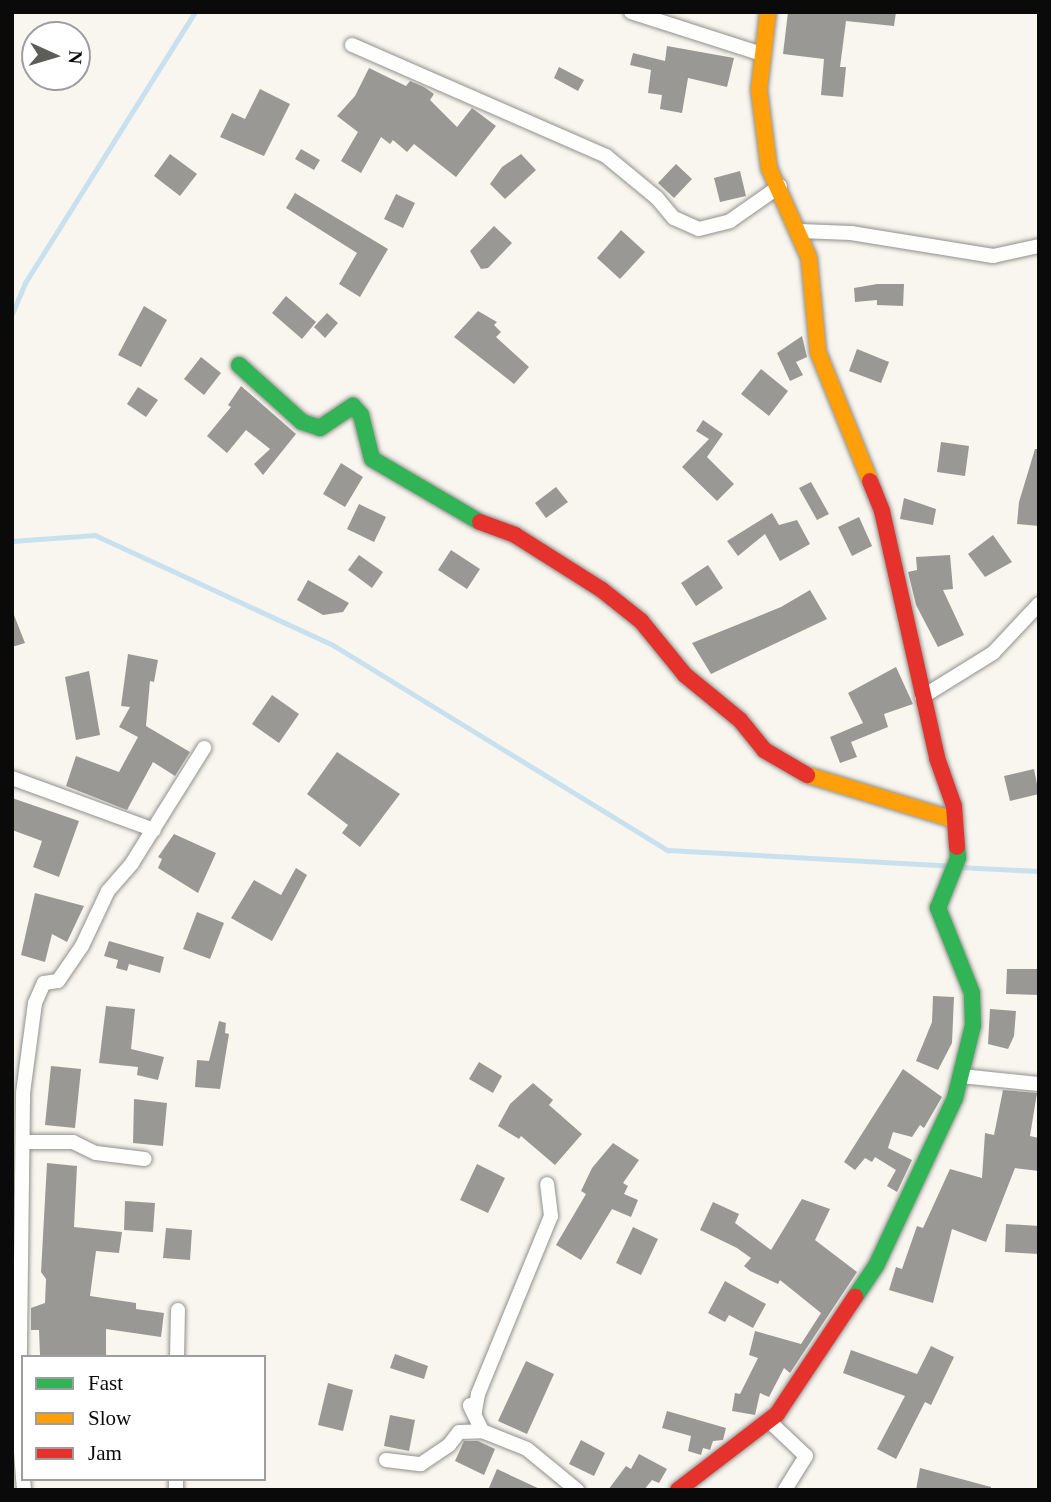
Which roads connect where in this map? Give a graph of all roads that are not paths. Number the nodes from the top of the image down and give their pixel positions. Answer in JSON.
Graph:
{"nodes":[{"id":1,"x":631,"y":12,"type":"edge"},
{"id":2,"x":768,"y":12,"type":"edge"},
{"id":3,"x":352,"y":45,"type":"dead end"},
{"id":4,"x":762,"y":54,"type":"junction"},
{"id":5,"x":780,"y":186,"type":"junction"},
{"id":6,"x":800,"y":231,"type":"junction"},
{"id":7,"x":1039,"y":246,"type":"edge"},
{"id":8,"x":239,"y":365,"type":"dead end"},
{"id":9,"x":1039,"y":604,"type":"edge"},
{"id":10,"x":922,"y":697,"type":"junction"},
{"id":11,"x":204,"y":748,"type":"dead end"},
{"id":12,"x":12,"y":778,"type":"edge"},
{"id":13,"x":956,"y":820,"type":"junction"},
{"id":14,"x":154,"y":830,"type":"junction"},
{"id":15,"x":961,"y":1076,"type":"junction"},
{"id":16,"x":1039,"y":1084,"type":"edge"},
{"id":17,"x":24,"y":1142,"type":"junction"},
{"id":18,"x":145,"y":1159,"type":"dead end"},
{"id":19,"x":547,"y":1184,"type":"dead end"},
{"id":20,"x":17,"y":1205,"type":"edge"},
{"id":21,"x":178,"y":1310,"type":"dead end"},
{"id":22,"x":16,"y":1329,"type":"edge"},
{"id":23,"x":177,"y":1355,"type":"edge"},
{"id":24,"x":769,"y":1421,"type":"junction"},
{"id":25,"x":15,"y":1425,"type":"edge"},
{"id":26,"x":482,"y":1431,"type":"junction"},
{"id":27,"x":386,"y":1460,"type":"dead end"},
{"id":28,"x":21,"y":1468,"type":"edge"},
{"id":29,"x":577,"y":1490,"type":"edge"},
{"id":30,"x":678,"y":1490,"type":"edge"},
{"id":31,"x":785,"y":1490,"type":"edge"}],
"edges":[{"from":1,"to":4,"type":"street"},
{"from":2,"to":4,"type":"street"},
{"from":3,"to":5,"type":"street"},
{"from":4,"to":5,"type":"street"},
{"from":5,"to":6,"type":"street"},
{"from":6,"to":7,"type":"street"},
{"from":6,"to":10,"type":"street"},
{"from":8,"to":13,"type":"street"},
{"from":9,"to":10,"type":"street"},
{"from":10,"to":13,"type":"street"},
{"from":11,"to":14,"type":"street"},
{"from":12,"to":14,"type":"street"},
{"from":13,"to":15,"type":"street"},
{"from":14,"to":17,"type":"street"},
{"from":15,"to":16,"type":"street"},
{"from":15,"to":24,"type":"street"},
{"from":17,"to":18,"type":"street"},
{"from":17,"to":20,"type":"street"},
{"from":19,"to":26,"type":"street"},
{"from":20,"to":22,"type":"street"},
{"from":21,"to":23,"type":"street"},
{"from":22,"to":25,"type":"street"},
{"from":24,"to":30,"type":"street"},
{"from":24,"to":31,"type":"street"},
{"from":25,"to":28,"type":"street"},
{"from":26,"to":27,"type":"street"},
{"from":26,"to":29,"type":"street"}]}
